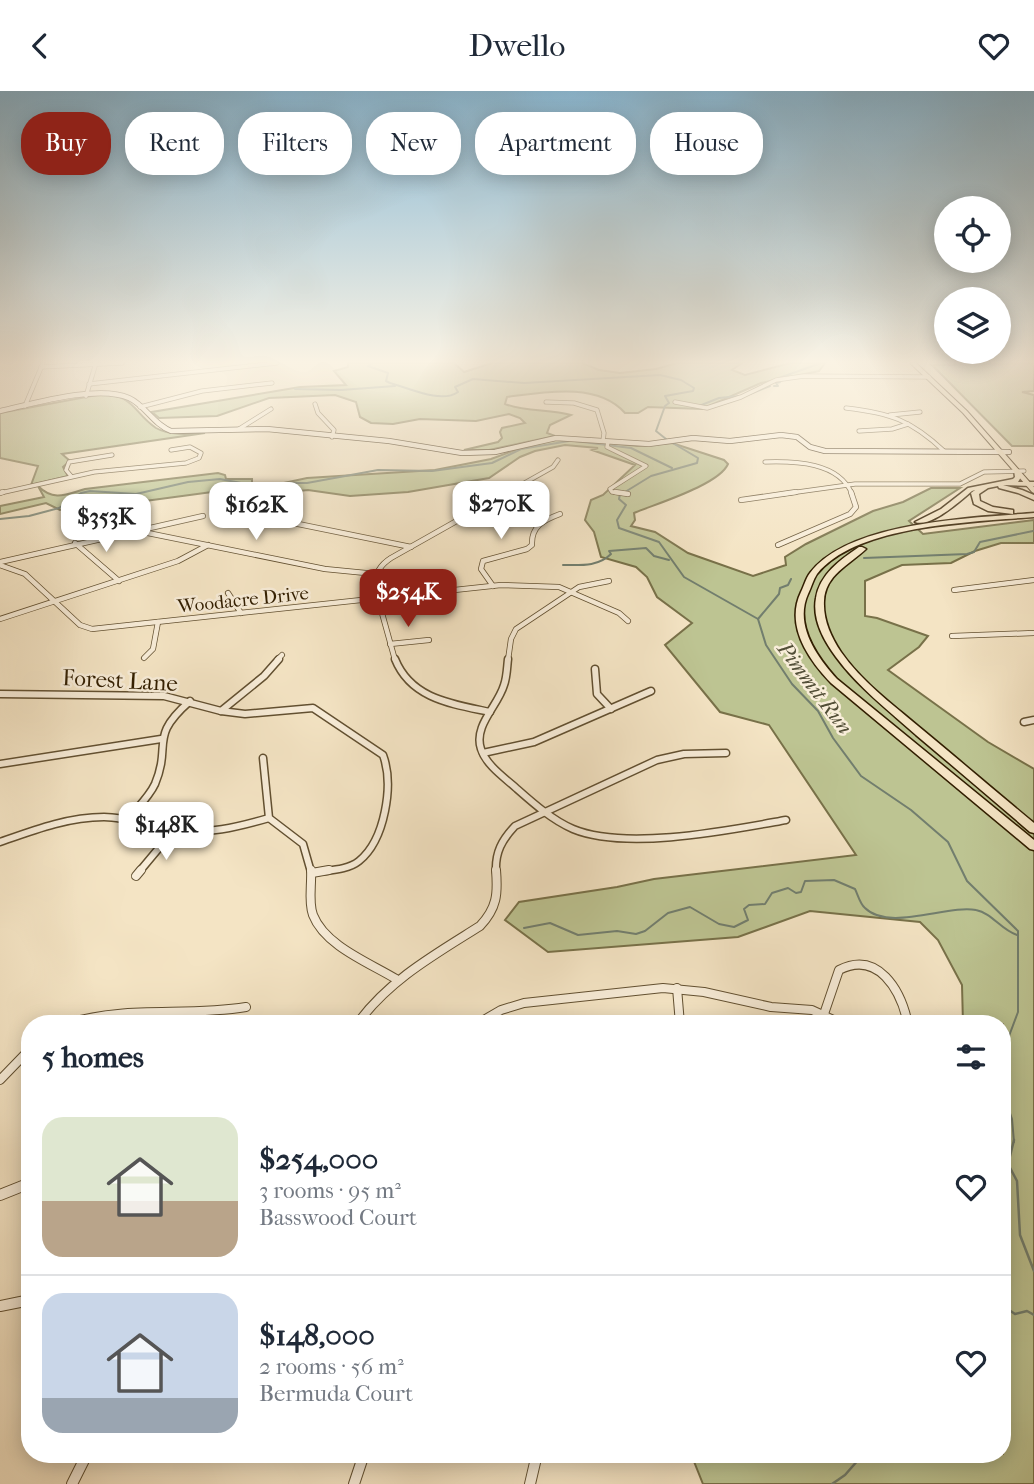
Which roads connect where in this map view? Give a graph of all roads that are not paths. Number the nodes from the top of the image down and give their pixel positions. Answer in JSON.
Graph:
{"nodes":[{"id":1,"x":164,"y":428,"type":"edge"},
{"id":2,"x":332,"y":428,"type":"edge"},
{"id":3,"x":602,"y":428,"type":"edge"},
{"id":4,"x":895,"y":428,"type":"edge"},
{"id":5,"x":917,"y":428,"type":"edge"},
{"id":6,"x":979,"y":428,"type":"edge"},
{"id":7,"x":988,"y":428,"type":"edge"},
{"id":8,"x":239,"y":429,"type":"joint"},
{"id":9,"x":859,"y":431,"type":"dead end"},
{"id":10,"x":332,"y":437,"type":"junction"},
{"id":11,"x":606,"y":443,"type":"junction"},
{"id":12,"x":171,"y":450,"type":"dead end"},
{"id":13,"x":944,"y":451,"type":"junction"},
{"id":14,"x":1000,"y":452,"type":"junction"},
{"id":15,"x":1009,"y":452,"type":"junction"},
{"id":16,"x":112,"y":456,"type":"dead end"},
{"id":17,"x":558,"y":460,"type":"dead end"},
{"id":18,"x":765,"y":462,"type":"dead end"},
{"id":19,"x":1020,"y":471,"type":"junction"},
{"id":20,"x":71,"y":476,"type":"junction"},
{"id":21,"x":1033,"y":482,"type":"edge"},
{"id":22,"x":997,"y":484,"type":"junction"},
{"id":23,"x":847,"y":485,"type":"junction"},
{"id":24,"x":1034,"y":491,"type":"edge"},
{"id":25,"x":0,"y":493,"type":"edge"},
{"id":26,"x":628,"y":494,"type":"dead end"},
{"id":27,"x":1034,"y":498,"type":"edge"},
{"id":28,"x":741,"y":501,"type":"dead end"},
{"id":29,"x":560,"y":514,"type":"dead end"},
{"id":30,"x":1034,"y":515,"type":"edge"},
{"id":31,"x":203,"y":516,"type":"dead end"},
{"id":32,"x":259,"y":516,"type":"dead end"},
{"id":33,"x":133,"y":530,"type":"junction"},
{"id":34,"x":75,"y":543,"type":"junction"},
{"id":35,"x":208,"y":545,"type":"junction"},
{"id":36,"x":778,"y":545,"type":"dead end"},
{"id":37,"x":411,"y":547,"type":"junction"},
{"id":38,"x":846,"y":549,"type":"junction"},
{"id":39,"x":0,"y":563,"type":"edge"},
{"id":40,"x":376,"y":574,"type":"junction"},
{"id":41,"x":1034,"y":580,"type":"edge"},
{"id":42,"x":118,"y":581,"type":"junction"},
{"id":43,"x":609,"y":581,"type":"dead end"},
{"id":44,"x":494,"y":586,"type":"junction"},
{"id":45,"x":954,"y":590,"type":"dead end"},
{"id":46,"x":571,"y":592,"type":"junction"},
{"id":47,"x":229,"y":593,"type":"dead end"},
{"id":48,"x":378,"y":598,"type":"junction"},
{"id":49,"x":55,"y":602,"type":"junction"},
{"id":50,"x":241,"y":613,"type":"junction"},
{"id":51,"x":0,"y":619,"type":"edge"},
{"id":52,"x":628,"y":621,"type":"dead end"},
{"id":53,"x":158,"y":622,"type":"junction"},
{"id":54,"x":1034,"y":632,"type":"edge"},
{"id":55,"x":952,"y":636,"type":"dead end"},
{"id":56,"x":429,"y":640,"type":"dead end"},
{"id":57,"x":390,"y":644,"type":"junction"},
{"id":58,"x":282,"y":655,"type":"dead end"},
{"id":59,"x":144,"y":658,"type":"dead end"},
{"id":60,"x":595,"y":669,"type":"dead end"},
{"id":61,"x":651,"y":691,"type":"dead end"},
{"id":62,"x":0,"y":694,"type":"edge"},
{"id":63,"x":190,"y":701,"type":"junction"},
{"id":64,"x":611,"y":709,"type":"junction"},
{"id":65,"x":220,"y":711,"type":"junction"},
{"id":66,"x":490,"y":712,"type":"junction"},
{"id":67,"x":1034,"y":720,"type":"edge"},
{"id":68,"x":1024,"y":722,"type":"dead end"},
{"id":69,"x":160,"y":739,"type":"junction"},
{"id":70,"x":483,"y":753,"type":"junction"},
{"id":71,"x":726,"y":753,"type":"dead end"},
{"id":72,"x":262,"y":758,"type":"dead end"},
{"id":73,"x":0,"y":764,"type":"edge"},
{"id":74,"x":546,"y":811,"type":"junction"},
{"id":75,"x":269,"y":818,"type":"junction"},
{"id":76,"x":128,"y":819,"type":"junction"},
{"id":77,"x":786,"y":820,"type":"dead end"},
{"id":78,"x":1034,"y":829,"type":"edge"},
{"id":79,"x":174,"y":830,"type":"junction"},
{"id":80,"x":0,"y":842,"type":"edge"},
{"id":81,"x":1034,"y":846,"type":"edge"},
{"id":82,"x":312,"y":873,"type":"junction"},
{"id":83,"x":136,"y":876,"type":"dead end"},
{"id":84,"x":396,"y":979,"type":"junction"},
{"id":85,"x":677,"y":988,"type":"junction"},
{"id":86,"x":246,"y":1007,"type":"dead end"},
{"id":87,"x":824,"y":1014,"type":"joint"},
{"id":88,"x":101,"y":1015,"type":"edge"},
{"id":89,"x":363,"y":1015,"type":"edge"},
{"id":90,"x":492,"y":1015,"type":"edge"},
{"id":91,"x":679,"y":1015,"type":"edge"},
{"id":92,"x":906,"y":1015,"type":"edge"},
{"id":93,"x":21,"y":1058,"type":"edge"},
{"id":94,"x":0,"y":1080,"type":"edge"},
{"id":95,"x":21,"y":1187,"type":"edge"},
{"id":96,"x":0,"y":1195,"type":"edge"},
{"id":97,"x":21,"y":1302,"type":"edge"},
{"id":98,"x":0,"y":1306,"type":"edge"},
{"id":99,"x":82,"y":1463,"type":"edge"},
{"id":100,"x":361,"y":1463,"type":"edge"},
{"id":101,"x":535,"y":1463,"type":"edge"},
{"id":102,"x":72,"y":1484,"type":"edge"},
{"id":103,"x":354,"y":1484,"type":"edge"},
{"id":104,"x":530,"y":1484,"type":"edge"}],
"edges":[{"from":1,"to":8,"type":"main road"},
{"from":2,"to":10,"type":"street"},
{"from":3,"to":11,"type":"street"},
{"from":4,"to":9,"type":"street"},
{"from":5,"to":13,"type":"street"},
{"from":6,"to":14,"type":"main road"},
{"from":7,"to":15,"type":"main road"},
{"from":8,"to":10,"type":"main road"},
{"from":10,"to":11,"type":"main road"},
{"from":11,"to":13,"type":"main road"},
{"from":11,"to":26,"type":"street"},
{"from":12,"to":20,"type":"street"},
{"from":13,"to":14,"type":"main road"},
{"from":14,"to":15,"type":"main road"},
{"from":14,"to":19,"type":"main road"},
{"from":15,"to":19,"type":"main road"},
{"from":16,"to":20,"type":"street"},
{"from":17,"to":37,"type":"street"},
{"from":18,"to":23,"type":"street"},
{"from":19,"to":21,"type":"main road"},
{"from":19,"to":22,"type":"highway"},
{"from":19,"to":23,"type":"street"},
{"from":20,"to":25,"type":"street"},
{"from":21,"to":22,"type":"highway"},
{"from":21,"to":24,"type":"main road"},
{"from":22,"to":38,"type":"highway"},
{"from":23,"to":28,"type":"street"},
{"from":23,"to":36,"type":"street"},
{"from":27,"to":30,"type":"highway"},
{"from":29,"to":44,"type":"street"},
{"from":30,"to":38,"type":"highway"},
{"from":30,"to":78,"type":"highway"},
{"from":31,"to":33,"type":"street"},
{"from":32,"to":37,"type":"street"},
{"from":33,"to":34,"type":"street"},
{"from":33,"to":35,"type":"street"},
{"from":34,"to":39,"type":"street"},
{"from":34,"to":42,"type":"street"},
{"from":35,"to":40,"type":"street"},
{"from":35,"to":42,"type":"street"},
{"from":37,"to":40,"type":"street"},
{"from":38,"to":81,"type":"highway"},
{"from":39,"to":49,"type":"street","name":"Woodacre Drive"},
{"from":40,"to":48,"type":"street"},
{"from":41,"to":45,"type":"street"},
{"from":42,"to":49,"type":"street"},
{"from":43,"to":46,"type":"street"},
{"from":44,"to":46,"type":"street","name":"Woodacre Drive"},
{"from":44,"to":48,"type":"street","name":"Woodacre Drive"},
{"from":46,"to":52,"type":"street","name":"Woodacre Drive"},
{"from":46,"to":66,"type":"street"},
{"from":47,"to":50,"type":"street"},
{"from":48,"to":50,"type":"street","name":"Woodacre Drive"},
{"from":48,"to":57,"type":"street"},
{"from":49,"to":51,"type":"street"},
{"from":49,"to":53,"type":"street","name":"Woodacre Drive"},
{"from":50,"to":53,"type":"street","name":"Woodacre Drive"},
{"from":53,"to":59,"type":"street"},
{"from":54,"to":55,"type":"street"},
{"from":56,"to":57,"type":"street"},
{"from":57,"to":66,"type":"street"},
{"from":58,"to":65,"type":"street"},
{"from":60,"to":64,"type":"street"},
{"from":61,"to":64,"type":"street"},
{"from":62,"to":63,"type":"street","name":"Forest Lane"},
{"from":63,"to":65,"type":"street","name":"Forest Lane"},
{"from":63,"to":69,"type":"street"},
{"from":64,"to":70,"type":"street"},
{"from":65,"to":82,"type":"street","name":"Forest Lane"},
{"from":66,"to":70,"type":"street"},
{"from":67,"to":68,"type":"street"},
{"from":69,"to":73,"type":"street"},
{"from":69,"to":76,"type":"street"},
{"from":70,"to":74,"type":"street"},
{"from":71,"to":74,"type":"street"},
{"from":72,"to":75,"type":"street"},
{"from":74,"to":77,"type":"street"},
{"from":74,"to":84,"type":"street"},
{"from":75,"to":79,"type":"street"},
{"from":75,"to":82,"type":"street"},
{"from":76,"to":79,"type":"street"},
{"from":76,"to":80,"type":"street"},
{"from":79,"to":83,"type":"street"},
{"from":82,"to":84,"type":"street"},
{"from":84,"to":89,"type":"street"},
{"from":85,"to":87,"type":"street"},
{"from":85,"to":90,"type":"street"},
{"from":85,"to":91,"type":"street"},
{"from":86,"to":88,"type":"street"},
{"from":87,"to":92,"type":"street"},
{"from":93,"to":94,"type":"street"},
{"from":95,"to":96,"type":"street"},
{"from":97,"to":98,"type":"street"},
{"from":99,"to":102,"type":"street"},
{"from":100,"to":103,"type":"street"},
{"from":101,"to":104,"type":"street"}]}
